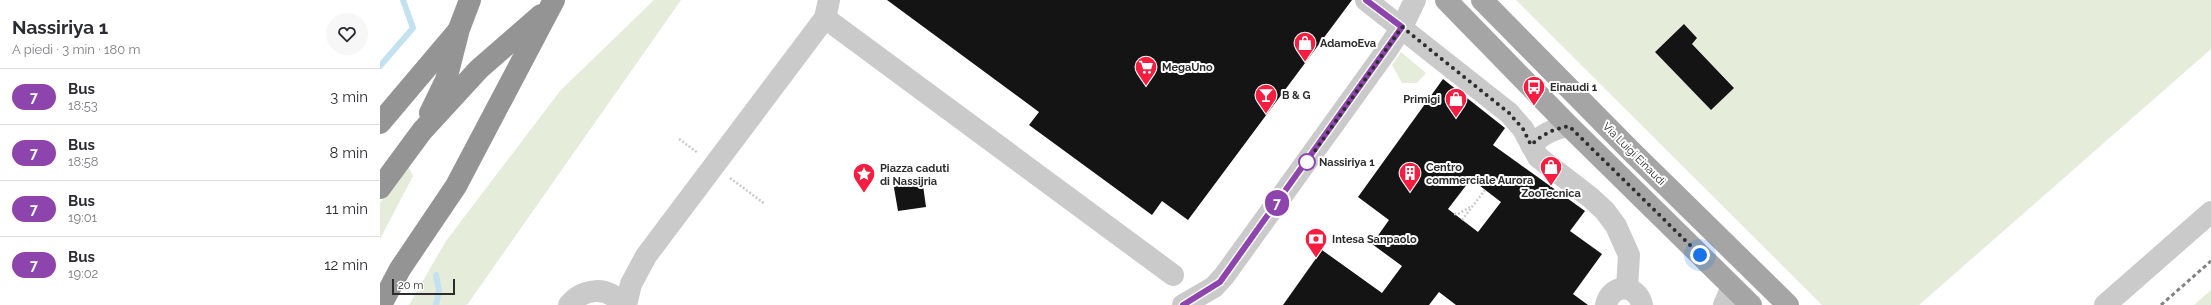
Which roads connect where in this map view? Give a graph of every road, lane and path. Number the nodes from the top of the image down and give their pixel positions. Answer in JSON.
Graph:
{"nodes":[{"id":1,"x":470,"y":0,"type":"edge"},
{"id":2,"x":1366,"y":0,"type":"edge"},
{"id":3,"x":1415,"y":0,"type":"edge"},
{"id":4,"x":1446,"y":0,"type":"edge"},
{"id":5,"x":1482,"y":0,"type":"edge"},
{"id":6,"x":550,"y":5,"type":"edge"},
{"id":7,"x":827,"y":9,"type":"edge"},
{"id":8,"x":1402,"y":27,"type":"junction"},
{"id":9,"x":459,"y":29,"type":"junction"},
{"id":10,"x":380,"y":123,"type":"edge"},
{"id":11,"x":1569,"y":126,"type":"junction"},
{"id":12,"x":422,"y":131,"type":"junction"},
{"id":13,"x":1531,"y":145,"type":"junction"},
{"id":14,"x":380,"y":188,"type":"edge"},
{"id":15,"x":1485,"y":190,"type":"dead end"},
{"id":16,"x":1474,"y":204,"type":"junction"},
{"id":17,"x":2211,"y":212,"type":"edge"},
{"id":18,"x":1454,"y":214,"type":"dead end"},
{"id":19,"x":1462,"y":220,"type":"dead end"},
{"id":20,"x":646,"y":256,"type":"junction"},
{"id":21,"x":1173,"y":275,"type":"dead end"},
{"id":22,"x":1627,"y":288,"type":"junction"},
{"id":23,"x":601,"y":291,"type":"junction"},
{"id":24,"x":1728,"y":296,"type":"edge"},
{"id":25,"x":381,"y":305,"type":"edge"},
{"id":26,"x":569,"y":305,"type":"edge"},
{"id":27,"x":622,"y":305,"type":"edge"},
{"id":28,"x":626,"y":305,"type":"edge"},
{"id":29,"x":1183,"y":305,"type":"edge"},
{"id":30,"x":1606,"y":305,"type":"edge"},
{"id":31,"x":1642,"y":305,"type":"edge"},
{"id":32,"x":1751,"y":305,"type":"edge"},
{"id":33,"x":1788,"y":305,"type":"edge"},
{"id":34,"x":2105,"y":305,"type":"edge"}],
"edges":[{"from":1,"to":9,"type":"highway"},
{"from":2,"to":8,"type":"street"},
{"from":3,"to":8,"type":"street"},
{"from":4,"to":11,"type":"main road"},
{"from":5,"to":33,"type":"main road","name":"Via Luigi Einaudi"},
{"from":6,"to":12,"type":"highway"},
{"from":6,"to":25,"type":"highway"},
{"from":7,"to":20,"type":"street"},
{"from":7,"to":21,"type":"street"},
{"from":8,"to":13,"type":"street"},
{"from":8,"to":29,"type":"street"},
{"from":9,"to":10,"type":"highway"},
{"from":9,"to":12,"type":"highway"},
{"from":11,"to":13,"type":"street"},
{"from":11,"to":24,"type":"main road"},
{"from":12,"to":14,"type":"highway"},
{"from":13,"to":22,"type":"street"},
{"from":15,"to":16,"type":"path"},
{"from":16,"to":18,"type":"path"},
{"from":16,"to":19,"type":"path"},
{"from":17,"to":34,"type":"street"},
{"from":20,"to":23,"type":"street"},
{"from":20,"to":28,"type":"street"},
{"from":22,"to":30,"type":"street"},
{"from":22,"to":31,"type":"street"},
{"from":23,"to":26,"type":"street"},
{"from":23,"to":27,"type":"street"},
{"from":24,"to":32,"type":"main road"}]}
